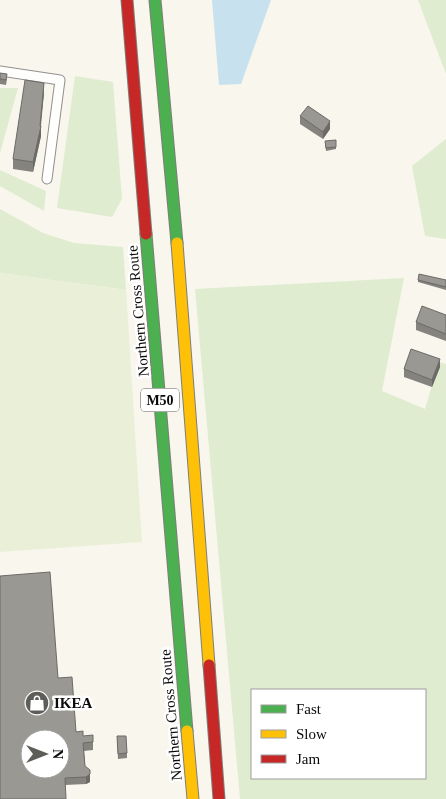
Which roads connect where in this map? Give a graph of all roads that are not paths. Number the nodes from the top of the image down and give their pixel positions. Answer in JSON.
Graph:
{"nodes":[{"id":1,"x":127,"y":0,"type":"edge"},
{"id":2,"x":154,"y":0,"type":"edge"},
{"id":3,"x":0,"y":71,"type":"edge"},
{"id":4,"x":47,"y":179,"type":"dead end"},
{"id":5,"x":205,"y":610,"type":"junction"},
{"id":6,"x":193,"y":799,"type":"edge"},
{"id":7,"x":219,"y":799,"type":"edge"},
{"id":8,"x":225,"y":799,"type":"edge"}],
"edges":[{"from":1,"to":6,"type":"highway","name":"Northern Cross Route","number":"M50"},
{"from":2,"to":5,"type":"highway","number":"M50"},
{"from":3,"to":4,"type":"street"},
{"from":5,"to":7,"type":"highway","number":"M50"},
{"from":5,"to":8,"type":"highway"}]}
